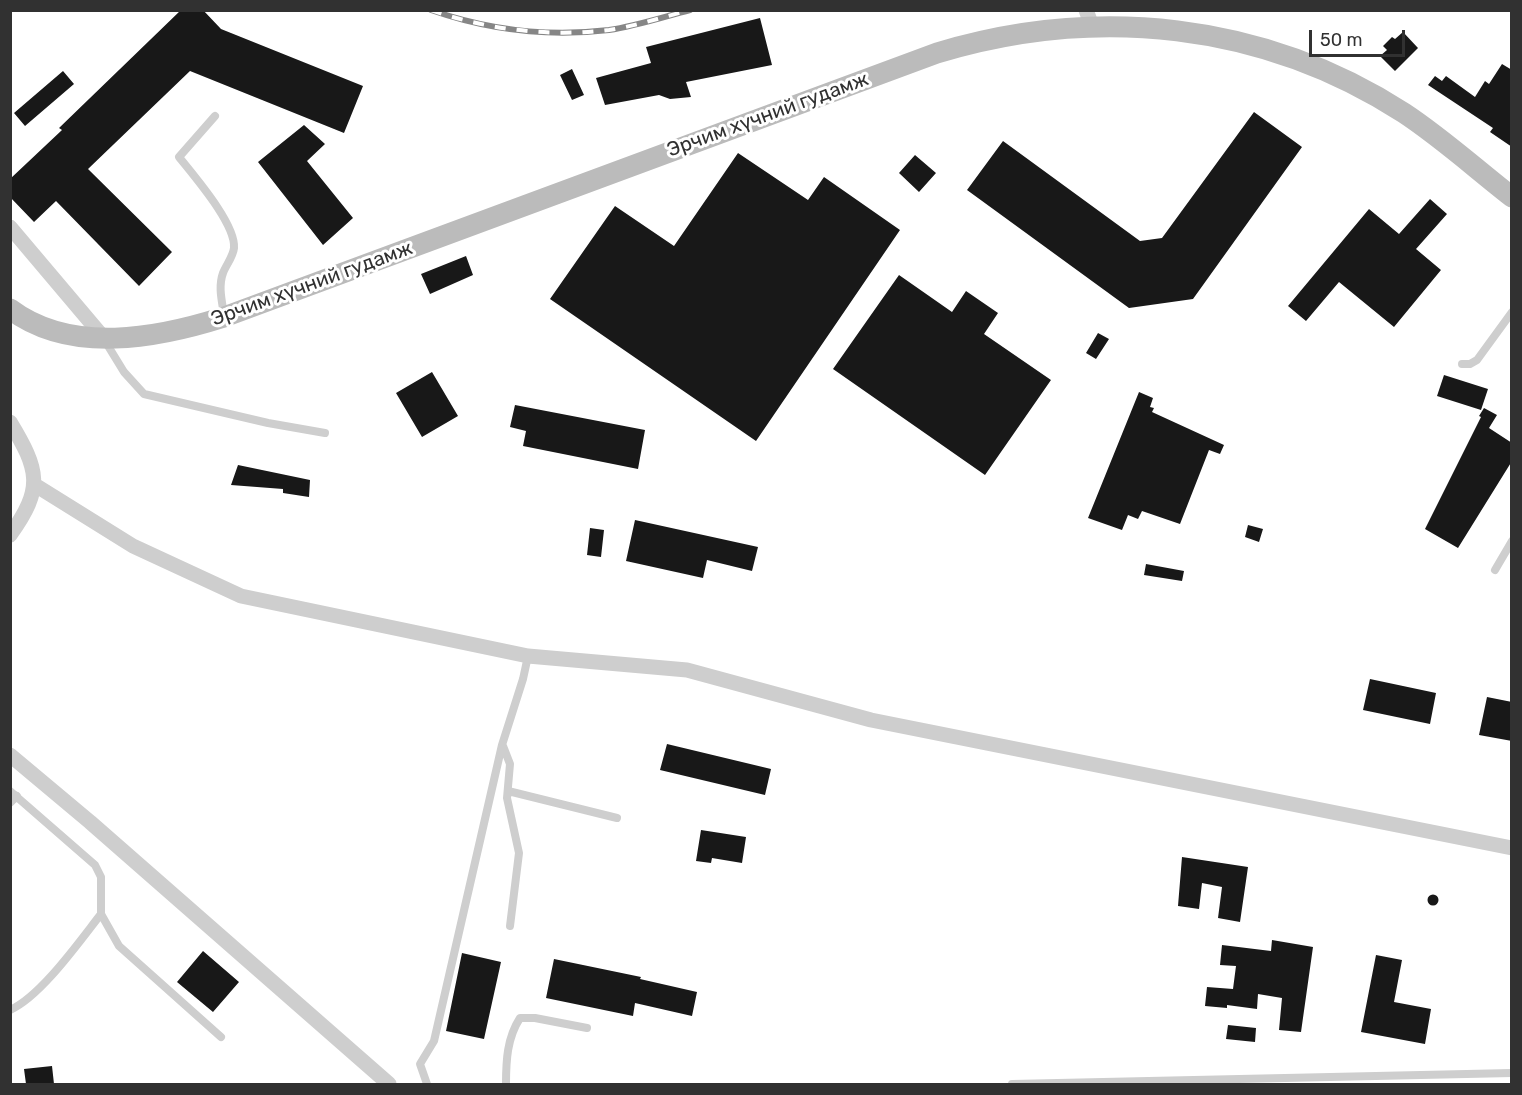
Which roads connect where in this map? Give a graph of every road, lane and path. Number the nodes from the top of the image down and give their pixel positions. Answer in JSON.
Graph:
{"nodes":[{"id":1,"x":1089,"y":18,"type":"edge"},
{"id":2,"x":215,"y":116,"type":"dead end"},
{"id":3,"x":1512,"y":197,"type":"edge"},
{"id":4,"x":10,"y":227,"type":"edge"},
{"id":5,"x":10,"y":309,"type":"edge"},
{"id":6,"x":1512,"y":312,"type":"edge"},
{"id":7,"x":224,"y":317,"type":"junction"},
{"id":8,"x":103,"y":337,"type":"junction"},
{"id":9,"x":1462,"y":364,"type":"dead end"},
{"id":10,"x":10,"y":422,"type":"edge"},
{"id":11,"x":325,"y":434,"type":"dead end"},
{"id":12,"x":35,"y":485,"type":"junction"},
{"id":13,"x":10,"y":535,"type":"edge"},
{"id":14,"x":1512,"y":541,"type":"edge"},
{"id":15,"x":1495,"y":570,"type":"dead end"},
{"id":16,"x":528,"y":656,"type":"junction"},
{"id":17,"x":502,"y":745,"type":"junction"},
{"id":18,"x":10,"y":755,"type":"edge"},
{"id":19,"x":508,"y":791,"type":"junction"},
{"id":20,"x":14,"y":794,"type":"edge"},
{"id":21,"x":10,"y":803,"type":"edge"},
{"id":22,"x":617,"y":818,"type":"dead end"},
{"id":23,"x":1512,"y":848,"type":"edge"},
{"id":24,"x":101,"y":914,"type":"junction"},
{"id":25,"x":510,"y":926,"type":"dead end"},
{"id":26,"x":10,"y":1010,"type":"edge"},
{"id":27,"x":587,"y":1028,"type":"dead end"},
{"id":28,"x":221,"y":1037,"type":"dead end"},
{"id":29,"x":1512,"y":1073,"type":"edge"},
{"id":30,"x":389,"y":1084,"type":"edge"},
{"id":31,"x":427,"y":1084,"type":"edge"},
{"id":32,"x":506,"y":1084,"type":"edge"},
{"id":33,"x":1012,"y":1084,"type":"edge"}],
"edges":[{"from":1,"to":3,"type":"main road","name":"Эрчим хүчний гудамж"},
{"from":1,"to":7,"type":"main road","name":"Эрчим хүчний гудамж"},
{"from":2,"to":7,"type":"lane"},
{"from":4,"to":8,"type":"street"},
{"from":5,"to":8,"type":"main road","name":"Эрчим хүчний гудамж"},
{"from":6,"to":9,"type":"lane"},
{"from":7,"to":8,"type":"main road","name":"Эрчим хүчний гудамж"},
{"from":8,"to":11,"type":"lane"},
{"from":10,"to":12,"type":"street"},
{"from":12,"to":13,"type":"street"},
{"from":12,"to":16,"type":"street"},
{"from":14,"to":15,"type":"lane"},
{"from":16,"to":17,"type":"lane"},
{"from":16,"to":23,"type":"street"},
{"from":17,"to":19,"type":"lane"},
{"from":17,"to":31,"type":"lane"},
{"from":18,"to":30,"type":"street"},
{"from":19,"to":22,"type":"lane"},
{"from":19,"to":25,"type":"lane"},
{"from":20,"to":21,"type":"lane"},
{"from":20,"to":24,"type":"lane"},
{"from":24,"to":26,"type":"lane"},
{"from":24,"to":28,"type":"lane"},
{"from":27,"to":32,"type":"lane"},
{"from":29,"to":33,"type":"lane"}]}
